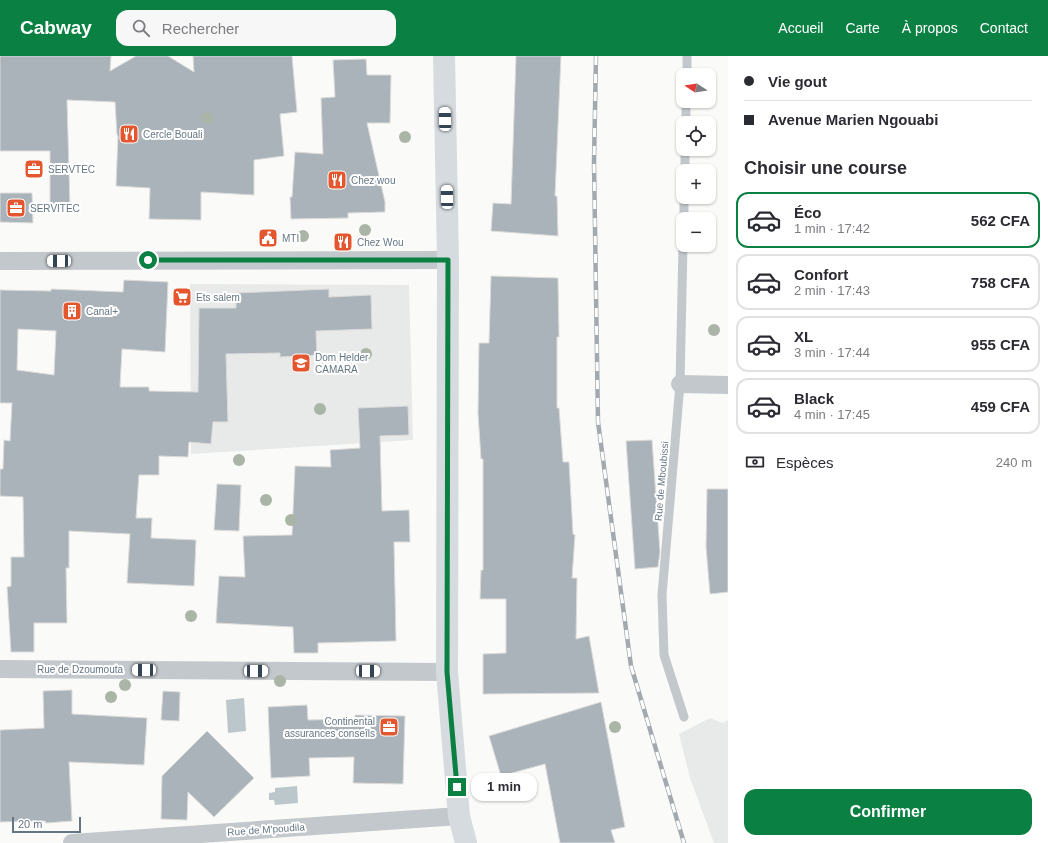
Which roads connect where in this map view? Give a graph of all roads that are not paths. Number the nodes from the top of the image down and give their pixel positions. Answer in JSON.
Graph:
{"nodes":[{"id":1,"x":444,"y":56,"type":"edge"},
{"id":2,"x":687,"y":56,"type":"edge"},
{"id":3,"x":687,"y":68,"type":"edge"},
{"id":4,"x":683,"y":252,"type":"edge"},
{"id":5,"x":448,"y":260,"type":"junction"},
{"id":6,"x":0,"y":261,"type":"edge"},
{"id":7,"x":680,"y":384,"type":"junction"},
{"id":8,"x":728,"y":385,"type":"edge"},
{"id":9,"x":0,"y":669,"type":"edge"},
{"id":10,"x":447,"y":672,"type":"junction"},
{"id":11,"x":684,"y":717,"type":"dead end"},
{"id":12,"x":459,"y":816,"type":"junction"},
{"id":13,"x":72,"y":843,"type":"edge"},
{"id":14,"x":466,"y":843,"type":"edge"}],
"edges":[{"from":1,"to":5,"type":"street"},
{"from":2,"to":3,"type":"lane"},
{"from":4,"to":7,"type":"lane","name":"Rue de Mboubissi"},
{"from":5,"to":6,"type":"street"},
{"from":5,"to":10,"type":"street"},
{"from":7,"to":8,"type":"street"},
{"from":7,"to":11,"type":"lane","name":"Rue de Mboubissi"},
{"from":9,"to":10,"type":"street","name":"Rue de Dzoumouta"},
{"from":10,"to":12,"type":"street"},
{"from":12,"to":13,"type":"street","name":"Rue de M'poudila"},
{"from":12,"to":14,"type":"street"}]}
